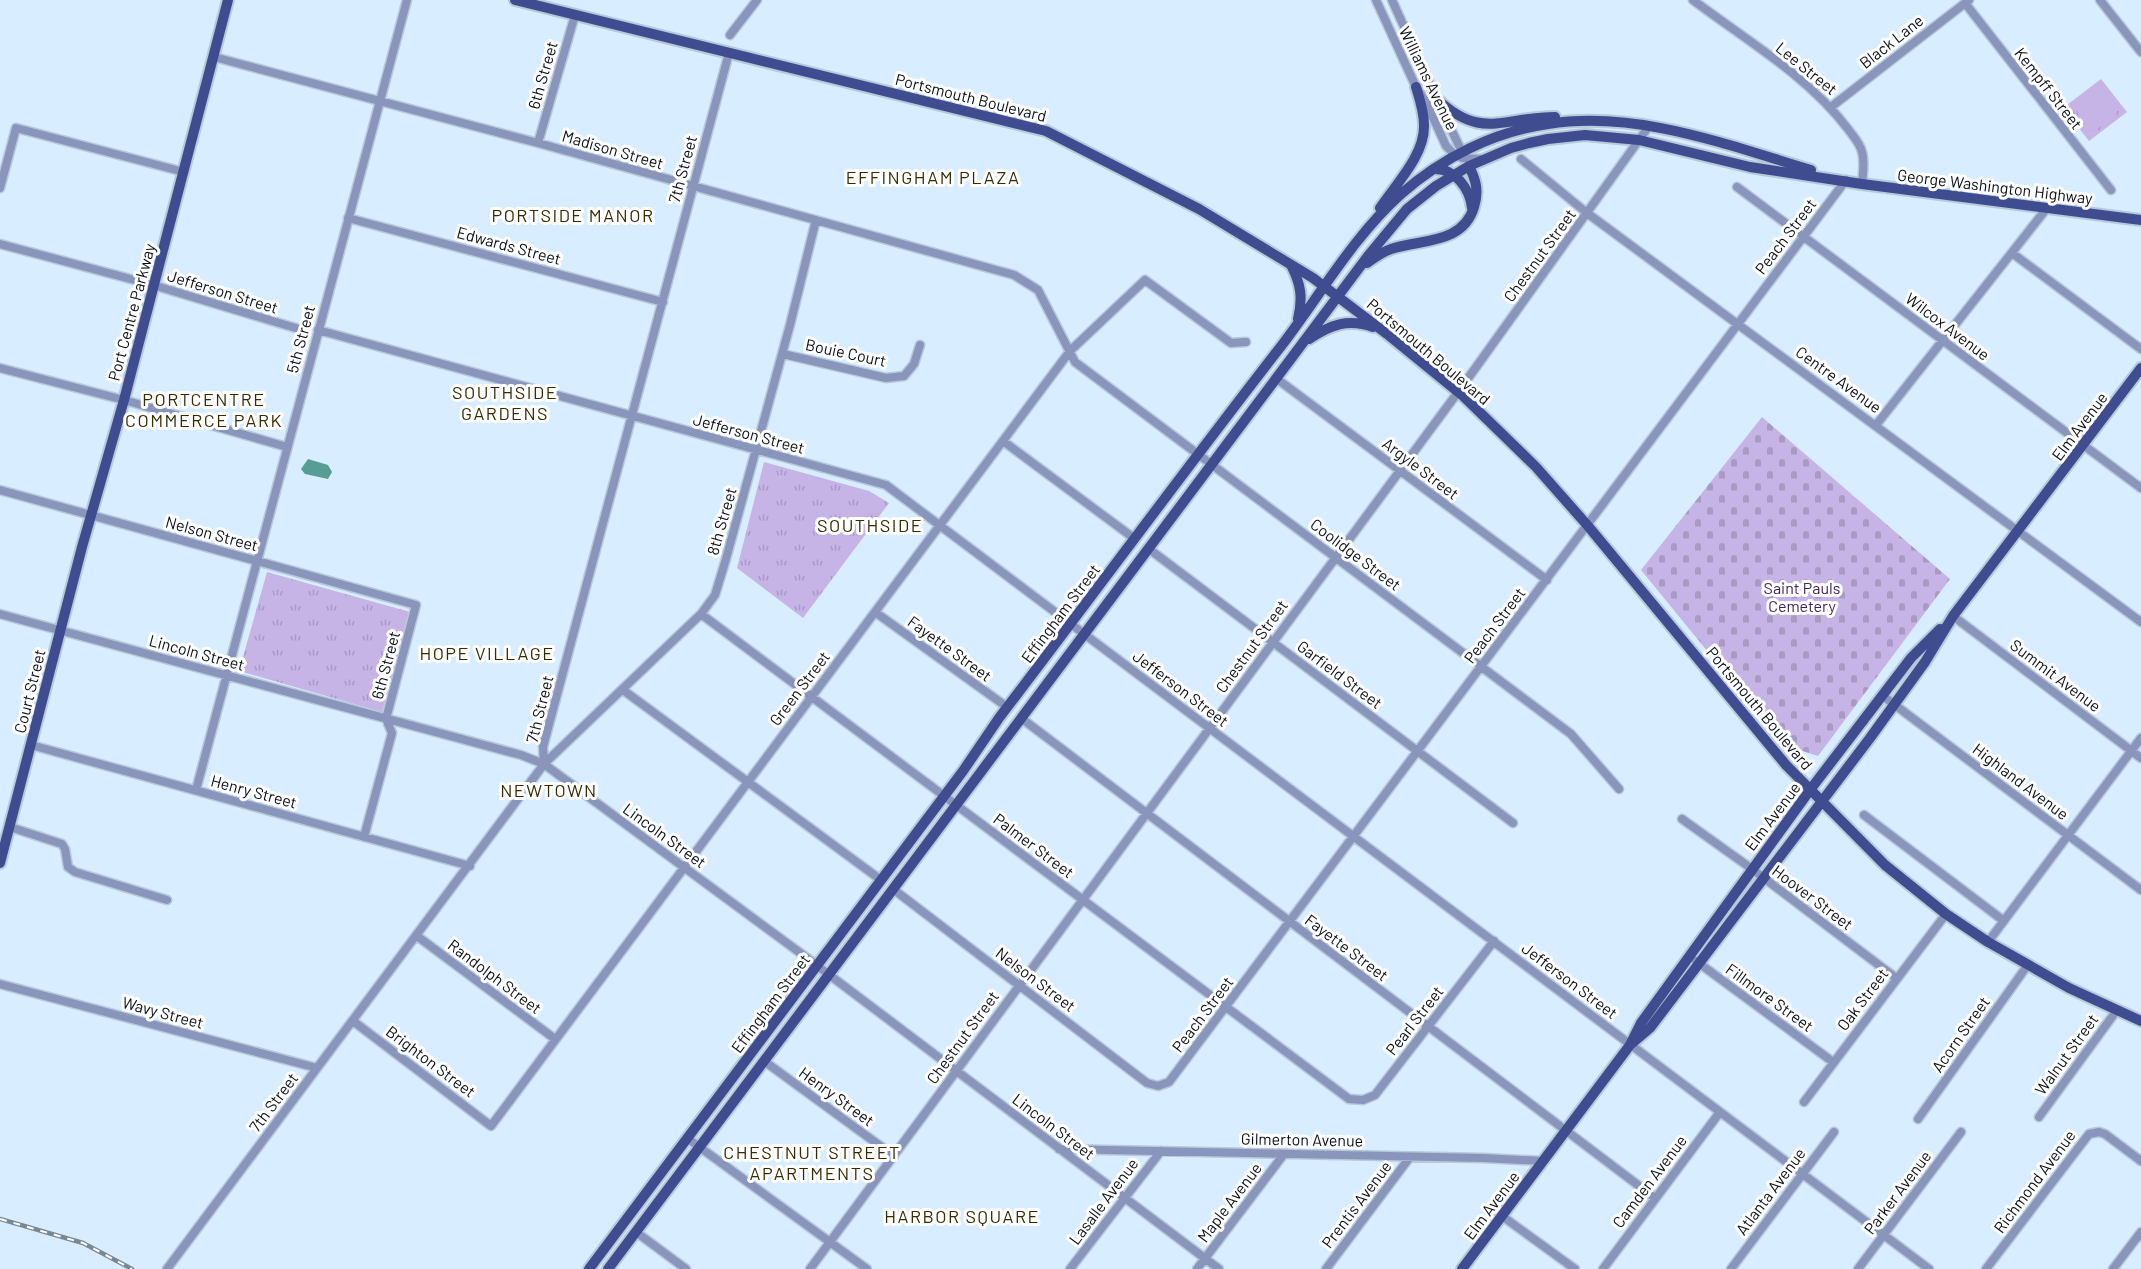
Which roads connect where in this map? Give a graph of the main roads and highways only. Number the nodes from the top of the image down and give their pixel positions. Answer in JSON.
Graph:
{"nodes":[{"id":1,"x":228,"y":0,"type":"edge"},
{"id":2,"x":515,"y":0,"type":"edge"},
{"id":3,"x":1416,"y":87,"type":"road end"},
{"id":4,"x":1436,"y":98,"type":"road end"},
{"id":5,"x":1600,"y":120,"type":"junction"},
{"id":6,"x":1649,"y":126,"type":"joint"},
{"id":7,"x":1639,"y":140,"type":"joint"},
{"id":8,"x":1463,"y":158,"type":"junction"},
{"id":9,"x":1434,"y":169,"type":"junction"},
{"id":10,"x":1454,"y":175,"type":"junction"},
{"id":11,"x":1846,"y":180,"type":"junction"},
{"id":12,"x":1472,"y":215,"type":"junction"},
{"id":13,"x":2141,"y":220,"type":"edge"},
{"id":14,"x":1370,"y":225,"type":"junction"},
{"id":15,"x":1291,"y":265,"type":"junction"},
{"id":16,"x":1352,"y":278,"type":"junction"},
{"id":17,"x":1325,"y":286,"type":"junction"},
{"id":18,"x":1338,"y":296,"type":"junction"},
{"id":19,"x":1296,"y":326,"type":"junction"},
{"id":20,"x":1387,"y":334,"type":"junction"},
{"id":21,"x":1301,"y":345,"type":"junction"},
{"id":22,"x":2141,"y":368,"type":"edge"},
{"id":23,"x":1953,"y":616,"type":"junction"},
{"id":24,"x":60,"y":631,"type":"joint"},
{"id":25,"x":1810,"y":790,"type":"junction"},
{"id":26,"x":1822,"y":802,"type":"junction"},
{"id":27,"x":0,"y":863,"type":"edge"},
{"id":28,"x":1694,"y":960,"type":"junction"},
{"id":29,"x":2141,"y":1021,"type":"edge"},
{"id":30,"x":589,"y":1269,"type":"edge"},
{"id":31,"x":608,"y":1269,"type":"edge"},
{"id":32,"x":1462,"y":1269,"type":"edge"}],
"edges":[{"from":1,"to":24,"type":"main road","name":"Port Centre Parkway"},
{"from":2,"to":15,"type":"main road","name":"Portsmouth Boulevard"},
{"from":3,"to":14,"type":"main road"},
{"from":4,"to":5,"type":"main road"},
{"from":5,"to":6,"type":"main road","name":"Effingham Street"},
{"from":5,"to":8,"type":"main road","name":"Effingham Street"},
{"from":6,"to":11,"type":"main road","name":"George Washington Highway"},
{"from":7,"to":8,"type":"main road","name":"Effingham Street"},
{"from":7,"to":11,"type":"main road","name":"George Washington Highway"},
{"from":8,"to":9,"type":"main road","name":"Effingham Street"},
{"from":8,"to":10,"type":"main road","name":"Effingham Street"},
{"from":8,"to":12,"type":"main road"},
{"from":9,"to":10,"type":"main road"},
{"from":9,"to":14,"type":"main road","name":"Effingham Street"},
{"from":10,"to":12,"type":"main road"},
{"from":10,"to":16,"type":"main road","name":"Effingham Street"},
{"from":11,"to":13,"type":"main road","name":"George Washington Highway"},
{"from":12,"to":16,"type":"main road"},
{"from":14,"to":17,"type":"main road","name":"Effingham Street"},
{"from":15,"to":17,"type":"main road","name":"Portsmouth Boulevard"},
{"from":15,"to":19,"type":"main road"},
{"from":16,"to":18,"type":"main road","name":"Effingham Street"},
{"from":17,"to":18,"type":"main road","name":"Portsmouth Boulevard"},
{"from":17,"to":19,"type":"main road","name":"Effingham Street"},
{"from":18,"to":20,"type":"main road","name":"Portsmouth Boulevard"},
{"from":18,"to":21,"type":"main road","name":"Effingham Street"},
{"from":19,"to":30,"type":"main road","name":"Effingham Street"},
{"from":20,"to":21,"type":"main road"},
{"from":20,"to":25,"type":"main road","name":"Portsmouth Boulevard"},
{"from":21,"to":31,"type":"main road","name":"Effingham Street"},
{"from":22,"to":23,"type":"main road","name":"Elm Avenue"},
{"from":23,"to":25,"type":"main road","name":"Elm Avenue"},
{"from":23,"to":26,"type":"main road","name":"Elm Avenue"},
{"from":24,"to":27,"type":"main road","name":"Court Street"},
{"from":25,"to":26,"type":"main road","name":"Portsmouth Boulevard"},
{"from":25,"to":28,"type":"main road","name":"Elm Avenue"},
{"from":26,"to":28,"type":"main road","name":"Elm Avenue"},
{"from":26,"to":29,"type":"main road","name":"Portsmouth Boulevard"},
{"from":28,"to":32,"type":"main road","name":"Elm Avenue"}]}
